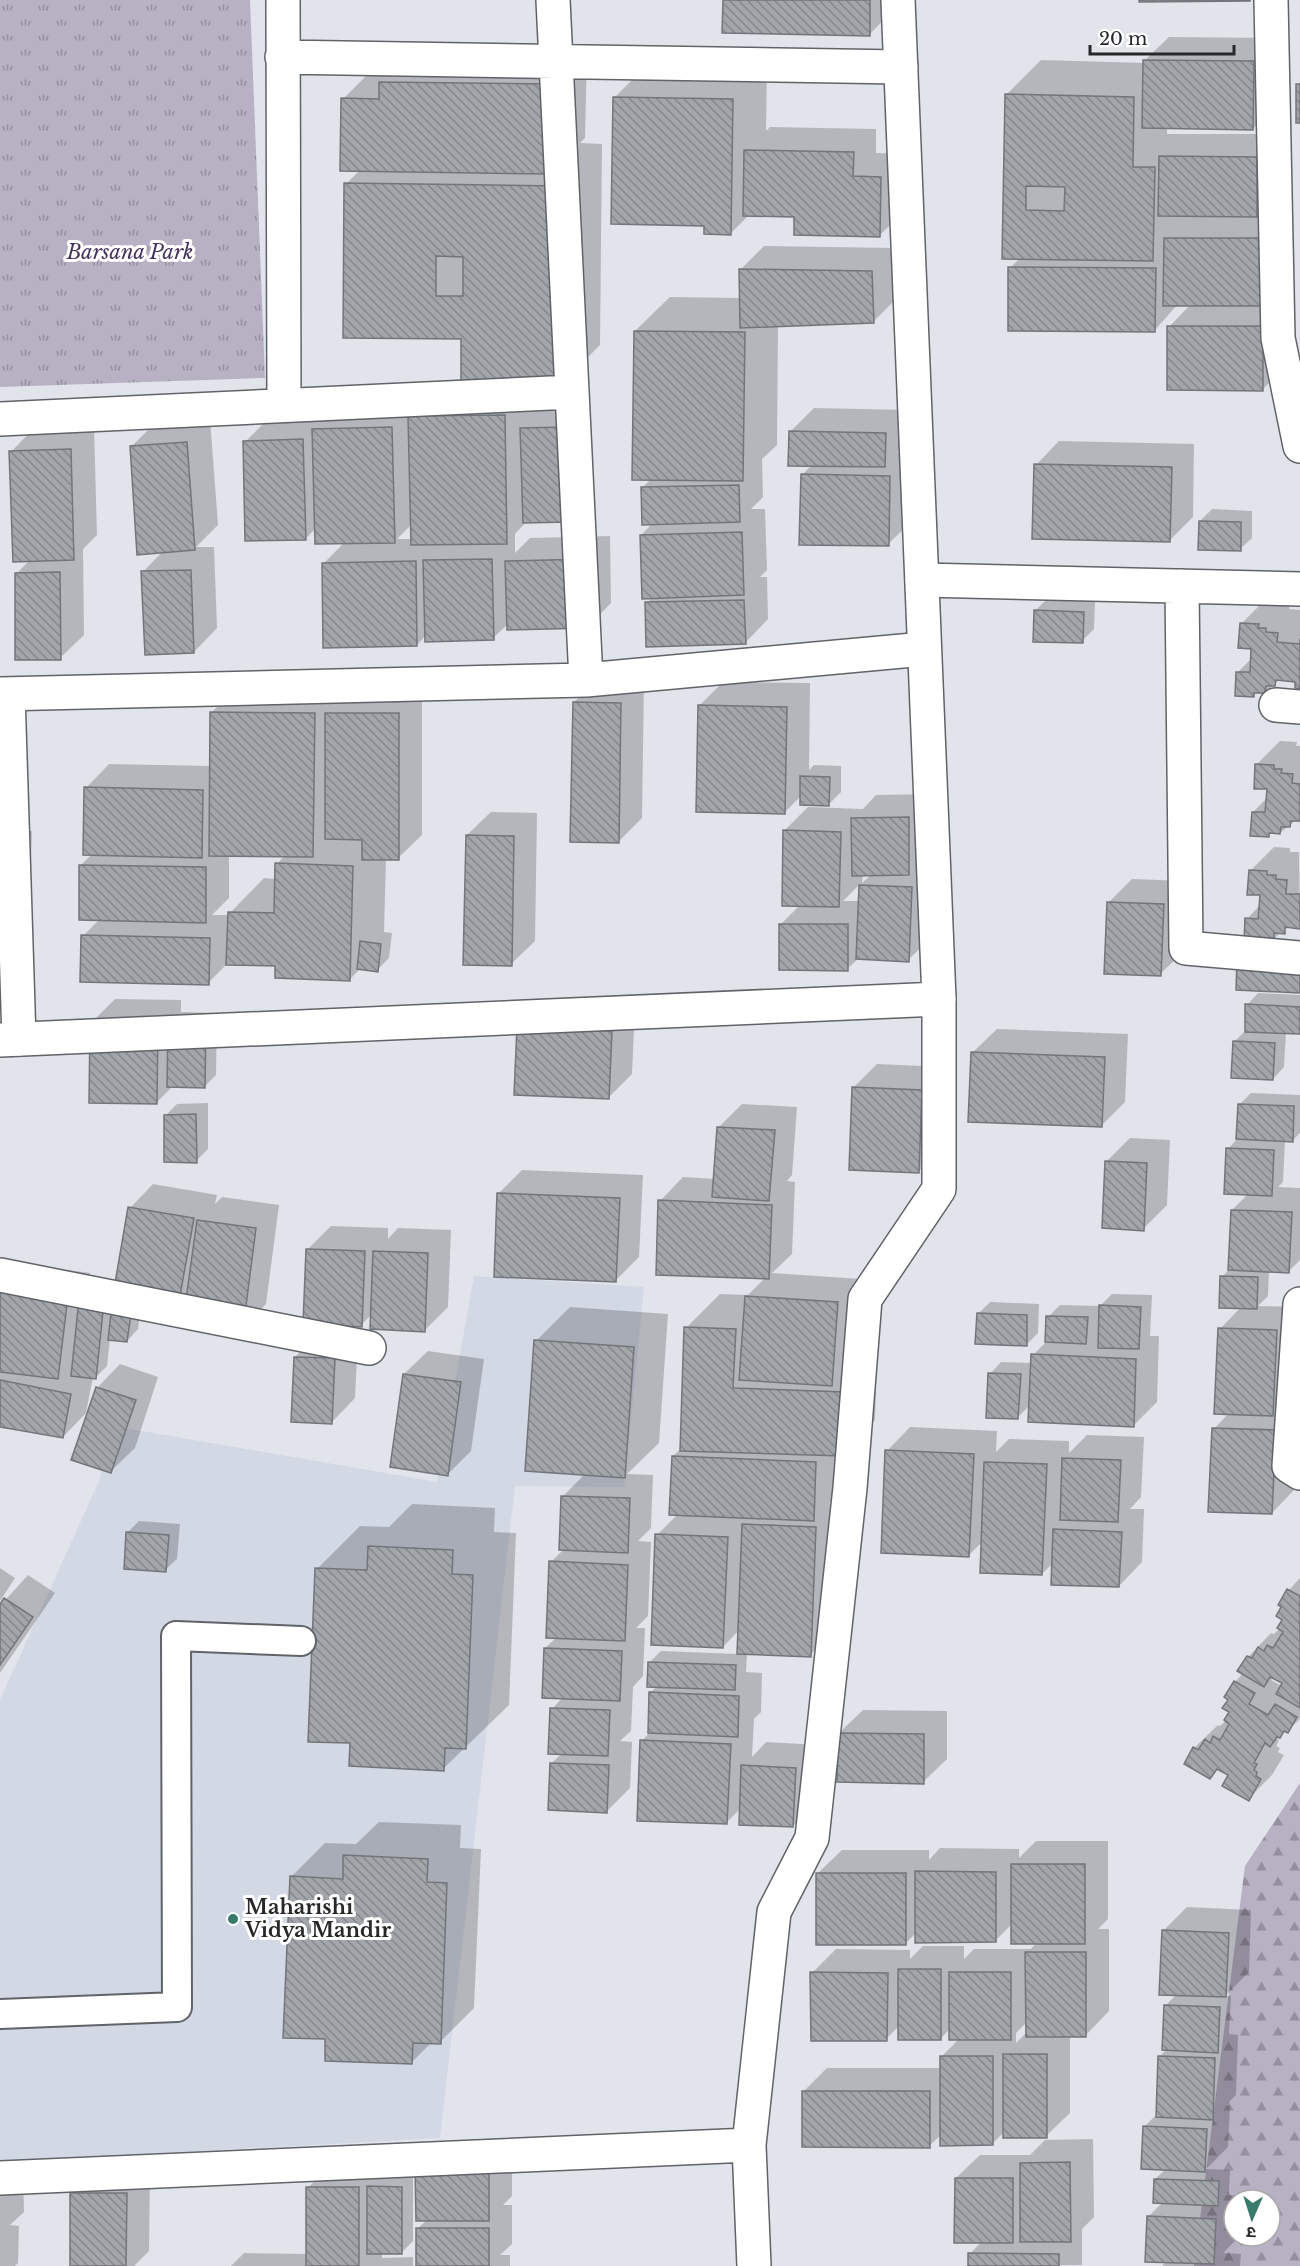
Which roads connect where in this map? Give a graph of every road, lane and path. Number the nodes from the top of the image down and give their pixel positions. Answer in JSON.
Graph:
{"nodes":[{"id":1,"x":283,"y":0,"type":"edge"},
{"id":2,"x":553,"y":0,"type":"edge"},
{"id":3,"x":898,"y":0,"type":"edge"},
{"id":4,"x":1270,"y":0,"type":"edge"},
{"id":5,"x":282,"y":57,"type":"junction"},
{"id":6,"x":556,"y":61,"type":"junction"},
{"id":7,"x":901,"y":67,"type":"junction"},
{"id":8,"x":1289,"y":337,"type":"edge"},
{"id":9,"x":572,"y":392,"type":"junction"},
{"id":10,"x":284,"y":405,"type":"junction"},
{"id":11,"x":0,"y":419,"type":"edge"},
{"id":12,"x":1300,"y":446,"type":"edge"},
{"id":13,"x":922,"y":580,"type":"junction"},
{"id":14,"x":1182,"y":586,"type":"junction"},
{"id":15,"x":1300,"y":589,"type":"edge"},
{"id":16,"x":924,"y":649,"type":"junction"},
{"id":17,"x":586,"y":680,"type":"junction"},
{"id":18,"x":4,"y":694,"type":"edge"},
{"id":19,"x":1300,"y":958,"type":"edge"},
{"id":20,"x":939,"y":999,"type":"junction"},
{"id":21,"x":10,"y":1040,"type":"edge"},
{"id":22,"x":0,"y":1275,"type":"edge"},
{"id":23,"x":1300,"y":1304,"type":"edge"},
{"id":24,"x":369,"y":1348,"type":"dead end"},
{"id":25,"x":1300,"y":1473,"type":"edge"},
{"id":26,"x":301,"y":1641,"type":"dead end"},
{"id":27,"x":0,"y":2014,"type":"edge"},
{"id":28,"x":749,"y":2145,"type":"junction"},
{"id":29,"x":0,"y":2178,"type":"edge"},
{"id":30,"x":754,"y":2266,"type":"edge"}],
"edges":[{"from":1,"to":5,"type":"street"},
{"from":2,"to":6,"type":"street"},
{"from":3,"to":7,"type":"street"},
{"from":4,"to":8,"type":"street"},
{"from":5,"to":6,"type":"street"},
{"from":5,"to":10,"type":"street"},
{"from":6,"to":7,"type":"street"},
{"from":6,"to":9,"type":"street"},
{"from":7,"to":13,"type":"street"},
{"from":8,"to":12,"type":"street"},
{"from":9,"to":10,"type":"street"},
{"from":9,"to":17,"type":"street"},
{"from":10,"to":11,"type":"street"},
{"from":13,"to":14,"type":"street"},
{"from":13,"to":16,"type":"street"},
{"from":14,"to":15,"type":"street"},
{"from":14,"to":19,"type":"street"},
{"from":16,"to":17,"type":"street"},
{"from":16,"to":20,"type":"street"},
{"from":17,"to":18,"type":"street"},
{"from":18,"to":21,"type":"street"},
{"from":20,"to":21,"type":"street"},
{"from":20,"to":28,"type":"street"},
{"from":22,"to":24,"type":"street"},
{"from":23,"to":25,"type":"street"},
{"from":26,"to":27,"type":"lane"},
{"from":28,"to":29,"type":"street"},
{"from":28,"to":30,"type":"street"}]}
